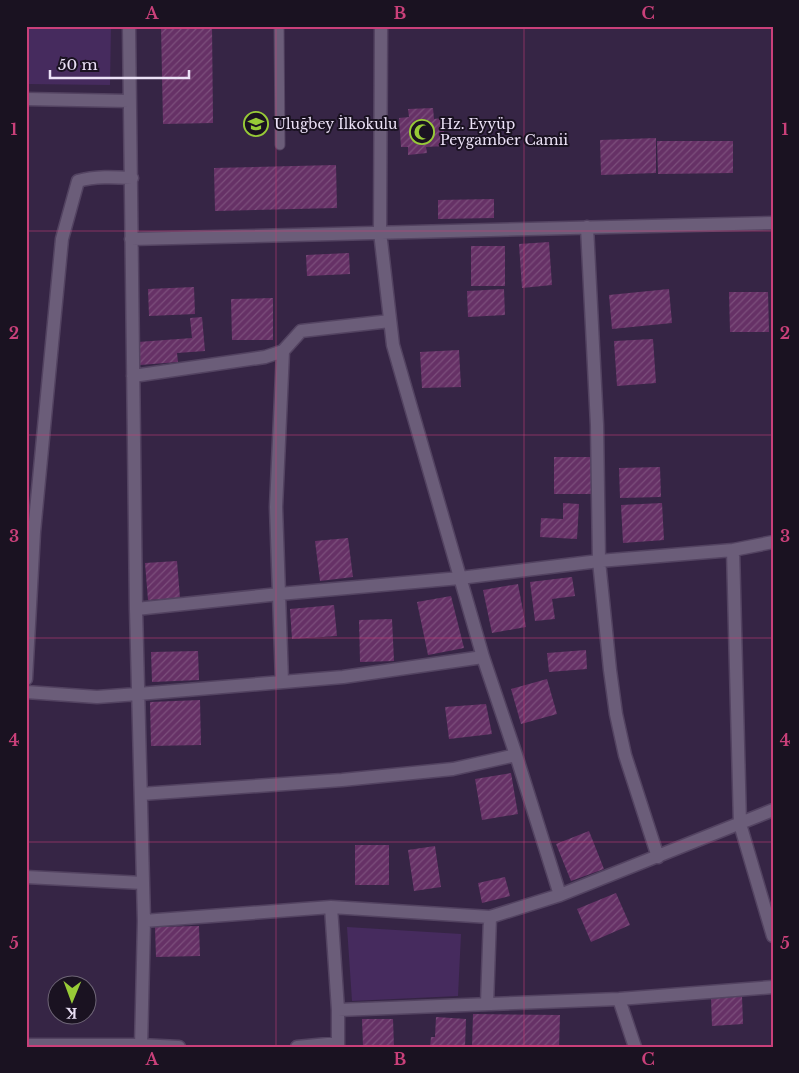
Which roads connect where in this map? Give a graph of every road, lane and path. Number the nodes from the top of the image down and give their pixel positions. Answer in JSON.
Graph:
{"nodes":[{"id":1,"x":129,"y":26,"type":"edge"},
{"id":2,"x":279,"y":26,"type":"edge"},
{"id":3,"x":381,"y":26,"type":"edge"},
{"id":4,"x":26,"y":99,"type":"edge"},
{"id":5,"x":129,"y":101,"type":"junction"},
{"id":6,"x":280,"y":145,"type":"dead end"},
{"id":7,"x":132,"y":178,"type":"junction"},
{"id":8,"x":773,"y":223,"type":"edge"},
{"id":9,"x":588,"y":227,"type":"junction"},
{"id":10,"x":380,"y":232,"type":"junction"},
{"id":11,"x":131,"y":239,"type":"junction"},
{"id":12,"x":390,"y":321,"type":"junction"},
{"id":13,"x":283,"y":351,"type":"junction"},
{"id":14,"x":133,"y":376,"type":"junction"},
{"id":15,"x":773,"y":542,"type":"edge"},
{"id":16,"x":733,"y":550,"type":"junction"},
{"id":17,"x":599,"y":561,"type":"junction"},
{"id":18,"x":460,"y":578,"type":"junction"},
{"id":19,"x":279,"y":594,"type":"junction"},
{"id":20,"x":136,"y":609,"type":"junction"},
{"id":21,"x":483,"y":657,"type":"junction"},
{"id":22,"x":26,"y":679,"type":"edge"},
{"id":23,"x":282,"y":681,"type":"junction"},
{"id":24,"x":26,"y":692,"type":"edge"},
{"id":25,"x":138,"y":694,"type":"junction"},
{"id":26,"x":516,"y":755,"type":"junction"},
{"id":27,"x":141,"y":794,"type":"junction"},
{"id":28,"x":773,"y":810,"type":"edge"},
{"id":29,"x":740,"y":824,"type":"junction"},
{"id":30,"x":658,"y":857,"type":"junction"},
{"id":31,"x":26,"y":876,"type":"edge"},
{"id":32,"x":143,"y":883,"type":"junction"},
{"id":33,"x":560,"y":895,"type":"junction"},
{"id":34,"x":331,"y":907,"type":"junction"},
{"id":35,"x":490,"y":917,"type":"junction"},
{"id":36,"x":144,"y":922,"type":"junction"},
{"id":37,"x":773,"y":936,"type":"edge"},
{"id":38,"x":773,"y":987,"type":"edge"},
{"id":39,"x":619,"y":999,"type":"junction"},
{"id":40,"x":487,"y":1004,"type":"junction"},
{"id":41,"x":338,"y":1010,"type":"junction"},
{"id":42,"x":26,"y":1045,"type":"edge"},
{"id":43,"x":338,"y":1045,"type":"edge"},
{"id":44,"x":141,"y":1046,"type":"edge"},
{"id":45,"x":179,"y":1047,"type":"edge"},
{"id":46,"x":297,"y":1047,"type":"edge"},
{"id":47,"x":635,"y":1047,"type":"edge"}],
"edges":[{"from":1,"to":5,"type":"street"},
{"from":2,"to":6,"type":"lane"},
{"from":3,"to":10,"type":"street"},
{"from":4,"to":5,"type":"street"},
{"from":5,"to":7,"type":"street"},
{"from":7,"to":11,"type":"street"},
{"from":7,"to":22,"type":"street"},
{"from":8,"to":9,"type":"street"},
{"from":9,"to":10,"type":"street"},
{"from":9,"to":17,"type":"street"},
{"from":10,"to":11,"type":"street"},
{"from":10,"to":12,"type":"street"},
{"from":11,"to":14,"type":"street"},
{"from":12,"to":13,"type":"street"},
{"from":12,"to":18,"type":"street"},
{"from":13,"to":14,"type":"street"},
{"from":13,"to":19,"type":"street"},
{"from":14,"to":20,"type":"street"},
{"from":15,"to":16,"type":"street"},
{"from":16,"to":17,"type":"street"},
{"from":16,"to":29,"type":"street"},
{"from":17,"to":18,"type":"street"},
{"from":17,"to":30,"type":"street"},
{"from":18,"to":19,"type":"street"},
{"from":18,"to":21,"type":"street"},
{"from":19,"to":20,"type":"street"},
{"from":19,"to":23,"type":"street"},
{"from":20,"to":25,"type":"street"},
{"from":21,"to":23,"type":"street"},
{"from":21,"to":26,"type":"street"},
{"from":23,"to":25,"type":"street"},
{"from":24,"to":25,"type":"street"},
{"from":25,"to":27,"type":"street"},
{"from":26,"to":27,"type":"street"},
{"from":26,"to":33,"type":"street"},
{"from":27,"to":32,"type":"street"},
{"from":28,"to":29,"type":"street"},
{"from":29,"to":30,"type":"street"},
{"from":29,"to":37,"type":"street"},
{"from":30,"to":33,"type":"street"},
{"from":31,"to":32,"type":"street"},
{"from":32,"to":36,"type":"street"},
{"from":33,"to":35,"type":"street"},
{"from":34,"to":35,"type":"street"},
{"from":34,"to":36,"type":"street"},
{"from":34,"to":41,"type":"street"},
{"from":35,"to":40,"type":"street"},
{"from":36,"to":44,"type":"street"},
{"from":38,"to":39,"type":"street"},
{"from":39,"to":40,"type":"street"},
{"from":39,"to":47,"type":"street"},
{"from":40,"to":41,"type":"street"},
{"from":41,"to":43,"type":"street"},
{"from":42,"to":44,"type":"street"},
{"from":43,"to":46,"type":"street"},
{"from":44,"to":45,"type":"street"}]}
